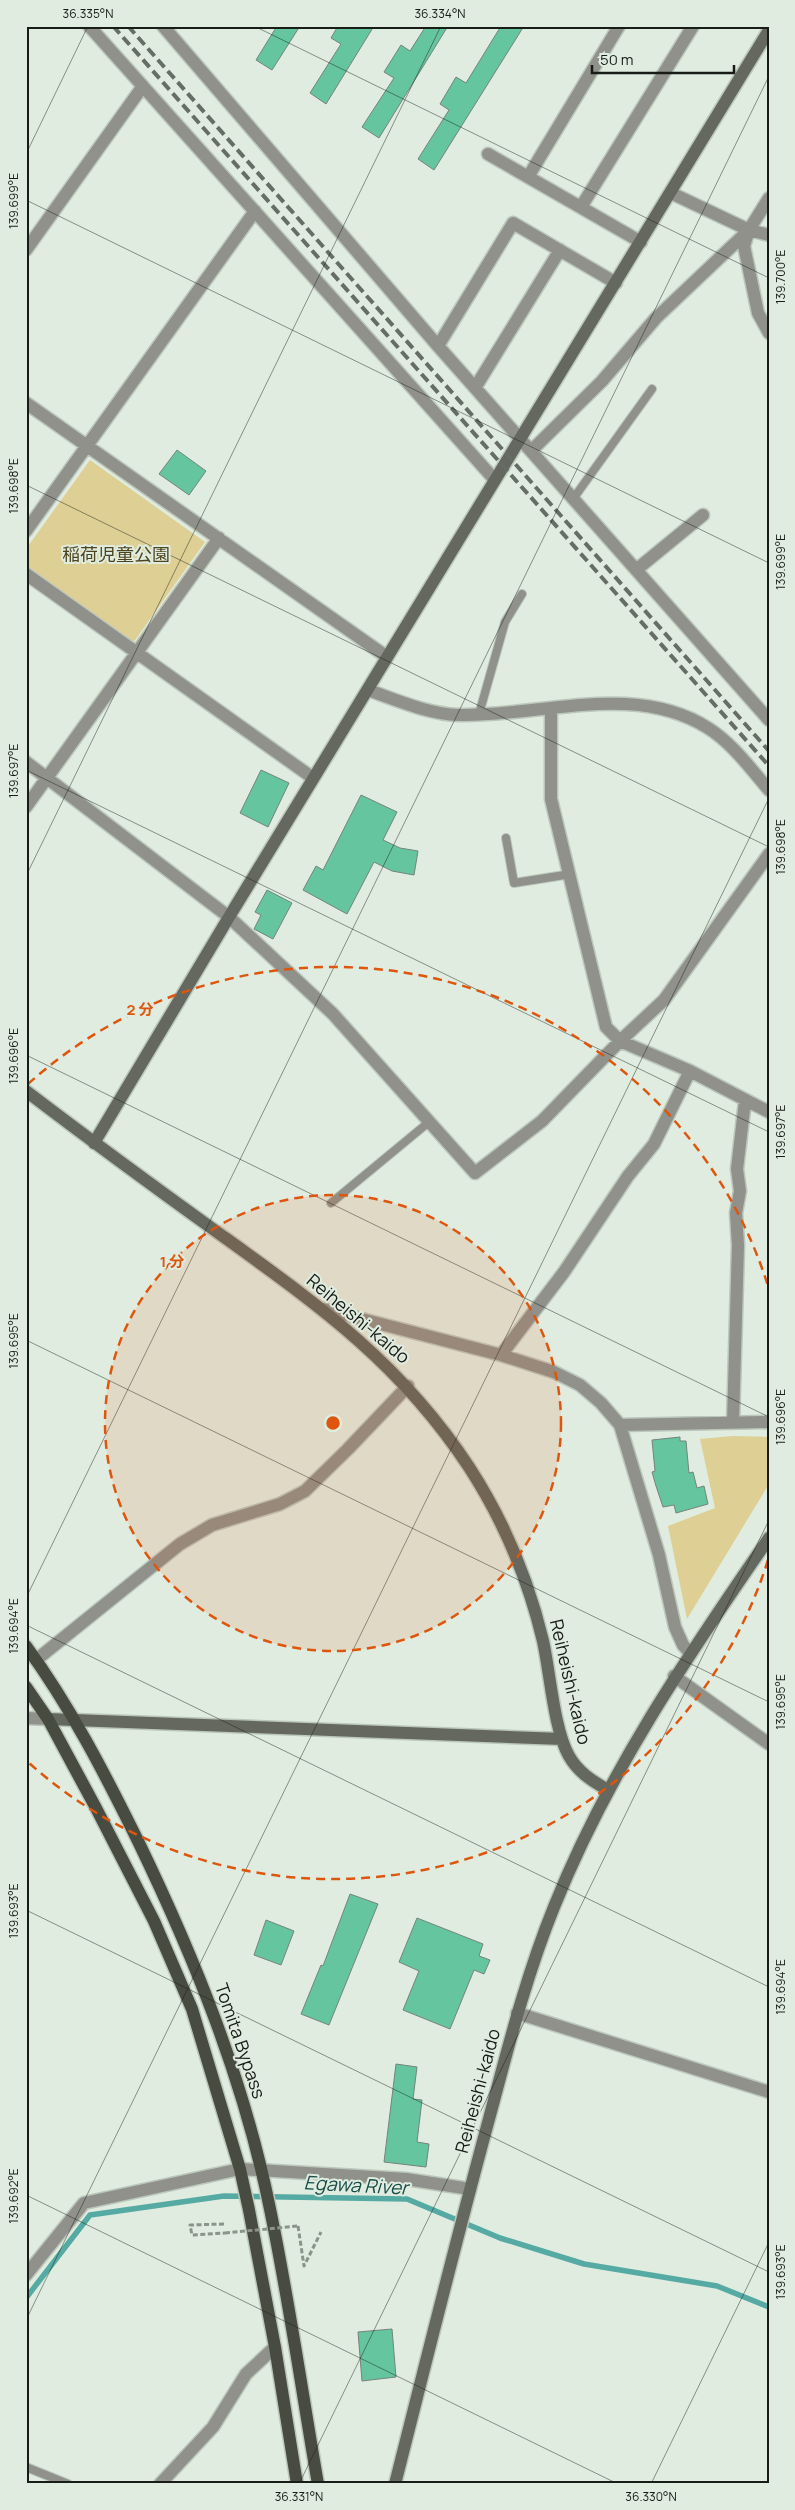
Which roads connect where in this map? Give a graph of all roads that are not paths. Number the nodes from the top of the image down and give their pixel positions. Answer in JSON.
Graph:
{"nodes":[{"id":1,"x":89,"y":26,"type":"edge"},
{"id":2,"x":163,"y":26,"type":"edge"},
{"id":3,"x":619,"y":26,"type":"edge"},
{"id":4,"x":690,"y":27,"type":"edge"},
{"id":5,"x":769,"y":30,"type":"edge"},
{"id":6,"x":143,"y":86,"type":"junction"},
{"id":7,"x":488,"y":154,"type":"dead end"},
{"id":8,"x":528,"y":177,"type":"junction"},
{"id":9,"x":671,"y":193,"type":"junction"},
{"id":10,"x":769,"y":198,"type":"edge"},
{"id":11,"x":582,"y":207,"type":"junction"},
{"id":12,"x":255,"y":211,"type":"junction"},
{"id":13,"x":749,"y":230,"type":"junction"},
{"id":14,"x":769,"y":235,"type":"edge"},
{"id":15,"x":641,"y":242,"type":"junction"},
{"id":16,"x":26,"y":250,"type":"edge"},
{"id":17,"x":560,"y":250,"type":"junction"},
{"id":18,"x":616,"y":283,"type":"junction"},
{"id":19,"x":769,"y":333,"type":"edge"},
{"id":20,"x":438,"y":346,"type":"junction"},
{"id":21,"x":475,"y":388,"type":"junction"},
{"id":22,"x":652,"y":389,"type":"dead end"},
{"id":23,"x":26,"y":403,"type":"edge"},
{"id":24,"x":519,"y":439,"type":"junction"},
{"id":25,"x":86,"y":445,"type":"junction"},
{"id":26,"x":531,"y":451,"type":"junction"},
{"id":27,"x":494,"y":479,"type":"junction"},
{"id":28,"x":573,"y":499,"type":"junction"},
{"id":29,"x":703,"y":515,"type":"dead end"},
{"id":30,"x":26,"y":531,"type":"edge"},
{"id":31,"x":219,"y":538,"type":"junction"},
{"id":32,"x":636,"y":570,"type":"junction"},
{"id":33,"x":26,"y":574,"type":"edge"},
{"id":34,"x":522,"y":594,"type":"dead end"},
{"id":35,"x":136,"y":653,"type":"junction"},
{"id":36,"x":387,"y":657,"type":"junction"},
{"id":37,"x":368,"y":690,"type":"junction"},
{"id":38,"x":551,"y":709,"type":"junction"},
{"id":39,"x":479,"y":714,"type":"junction"},
{"id":40,"x":768,"y":719,"type":"edge"},
{"id":41,"x":26,"y":762,"type":"edge"},
{"id":42,"x":47,"y":778,"type":"junction"},
{"id":43,"x":314,"y":778,"type":"junction"},
{"id":44,"x":769,"y":790,"type":"edge"},
{"id":45,"x":26,"y":807,"type":"edge"},
{"id":46,"x":506,"y":838,"type":"dead end"},
{"id":47,"x":769,"y":854,"type":"edge"},
{"id":48,"x":571,"y":874,"type":"junction"},
{"id":49,"x":228,"y":917,"type":"junction"},
{"id":50,"x":620,"y":1041,"type":"junction"},
{"id":51,"x":690,"y":1071,"type":"junction"},
{"id":52,"x":26,"y":1091,"type":"edge"},
{"id":53,"x":745,"y":1101,"type":"junction"},
{"id":54,"x":769,"y":1112,"type":"edge"},
{"id":55,"x":429,"y":1122,"type":"junction"},
{"id":56,"x":94,"y":1143,"type":"junction"},
{"id":57,"x":331,"y":1203,"type":"dead end"},
{"id":58,"x":323,"y":1309,"type":"junction"},
{"id":59,"x":501,"y":1355,"type":"junction"},
{"id":60,"x":408,"y":1386,"type":"junction"},
{"id":61,"x":769,"y":1422,"type":"edge"},
{"id":62,"x":733,"y":1423,"type":"junction"},
{"id":63,"x":620,"y":1425,"type":"junction"},
{"id":64,"x":769,"y":1538,"type":"edge"},
{"id":65,"x":26,"y":1646,"type":"edge"},
{"id":66,"x":690,"y":1653,"type":"junction"},
{"id":67,"x":36,"y":1660,"type":"junction"},
{"id":68,"x":674,"y":1676,"type":"junction"},
{"id":69,"x":26,"y":1687,"type":"edge"},
{"id":70,"x":26,"y":1718,"type":"edge"},
{"id":71,"x":48,"y":1719,"type":"junction"},
{"id":72,"x":73,"y":1720,"type":"junction"},
{"id":73,"x":562,"y":1739,"type":"junction"},
{"id":74,"x":769,"y":1744,"type":"edge"},
{"id":75,"x":608,"y":1790,"type":"junction"},
{"id":76,"x":518,"y":2013,"type":"junction"},
{"id":77,"x":769,"y":2092,"type":"edge"},
{"id":78,"x":241,"y":2174,"type":"junction"},
{"id":79,"x":262,"y":2175,"type":"junction"},
{"id":80,"x":470,"y":2188,"type":"junction"},
{"id":81,"x":26,"y":2275,"type":"edge"},
{"id":82,"x":275,"y":2347,"type":"junction"},
{"id":83,"x":26,"y":2467,"type":"edge"},
{"id":84,"x":68,"y":2484,"type":"edge"},
{"id":85,"x":160,"y":2484,"type":"edge"},
{"id":86,"x":297,"y":2484,"type":"edge"},
{"id":87,"x":318,"y":2484,"type":"edge"},
{"id":88,"x":394,"y":2484,"type":"edge"}],
"edges":[{"from":1,"to":6,"type":"street"},
{"from":2,"to":20,"type":"street"},
{"from":3,"to":8,"type":"street"},
{"from":4,"to":11,"type":"street"},
{"from":5,"to":9,"type":"street"},
{"from":6,"to":12,"type":"street"},
{"from":6,"to":16,"type":"street"},
{"from":7,"to":8,"type":"street"},
{"from":8,"to":11,"type":"street"},
{"from":9,"to":13,"type":"street"},
{"from":9,"to":15,"type":"street"},
{"from":10,"to":13,"type":"street"},
{"from":11,"to":15,"type":"street"},
{"from":12,"to":25,"type":"street"},
{"from":12,"to":27,"type":"street"},
{"from":13,"to":14,"type":"street"},
{"from":13,"to":19,"type":"street"},
{"from":13,"to":26,"type":"street"},
{"from":15,"to":18,"type":"street"},
{"from":17,"to":18,"type":"street"},
{"from":17,"to":20,"type":"street"},
{"from":17,"to":21,"type":"street"},
{"from":18,"to":24,"type":"street"},
{"from":20,"to":21,"type":"street"},
{"from":21,"to":24,"type":"street"},
{"from":22,"to":28,"type":"lane"},
{"from":23,"to":25,"type":"street"},
{"from":24,"to":26,"type":"street"},
{"from":24,"to":27,"type":"street"},
{"from":25,"to":30,"type":"street"},
{"from":25,"to":31,"type":"street"},
{"from":26,"to":28,"type":"street"},
{"from":27,"to":36,"type":"street"},
{"from":28,"to":32,"type":"street"},
{"from":29,"to":32,"type":"street"},
{"from":31,"to":35,"type":"street"},
{"from":31,"to":36,"type":"street"},
{"from":32,"to":40,"type":"street"},
{"from":33,"to":35,"type":"street"},
{"from":34,"to":39,"type":"lane"},
{"from":35,"to":42,"type":"street"},
{"from":35,"to":43,"type":"street"},
{"from":36,"to":37,"type":"street"},
{"from":37,"to":39,"type":"street"},
{"from":37,"to":43,"type":"street"},
{"from":38,"to":39,"type":"street"},
{"from":38,"to":44,"type":"street"},
{"from":38,"to":48,"type":"street"},
{"from":41,"to":42,"type":"street"},
{"from":42,"to":45,"type":"street"},
{"from":42,"to":49,"type":"street"},
{"from":43,"to":49,"type":"street"},
{"from":46,"to":48,"type":"lane"},
{"from":47,"to":50,"type":"street"},
{"from":48,"to":50,"type":"street"},
{"from":49,"to":55,"type":"street"},
{"from":49,"to":56,"type":"street"},
{"from":50,"to":51,"type":"street"},
{"from":50,"to":55,"type":"street"},
{"from":51,"to":53,"type":"street"},
{"from":51,"to":59,"type":"street"},
{"from":52,"to":56,"type":"street","name":"Reiheishi-kaido"},
{"from":53,"to":54,"type":"street"},
{"from":53,"to":62,"type":"street"},
{"from":55,"to":57,"type":"lane"},
{"from":56,"to":58,"type":"street","name":"Reiheishi-kaido"},
{"from":58,"to":59,"type":"street"},
{"from":58,"to":60,"type":"street","name":"Reiheishi-kaido"},
{"from":59,"to":63,"type":"street"},
{"from":60,"to":67,"type":"street"},
{"from":60,"to":73,"type":"street","name":"Reiheishi-kaido"},
{"from":61,"to":62,"type":"street"},
{"from":62,"to":63,"type":"street"},
{"from":63,"to":66,"type":"street"},
{"from":64,"to":66,"type":"street"},
{"from":65,"to":67,"type":"main road","name":"Tomita Bypass"},
{"from":66,"to":68,"type":"street"},
{"from":67,"to":72,"type":"main road","name":"Tomita Bypass"},
{"from":68,"to":74,"type":"street"},
{"from":68,"to":75,"type":"street"},
{"from":69,"to":71,"type":"main road","name":"Tomita Bypass"},
{"from":70,"to":71,"type":"street"},
{"from":71,"to":72,"type":"street"},
{"from":71,"to":78,"type":"main road","name":"Tomita Bypass"},
{"from":72,"to":73,"type":"street"},
{"from":72,"to":79,"type":"main road","name":"Tomita Bypass"},
{"from":73,"to":75,"type":"street","name":"Reiheishi-kaido"},
{"from":75,"to":76,"type":"street","name":"Reiheishi-kaido"},
{"from":76,"to":77,"type":"street"},
{"from":76,"to":80,"type":"street","name":"Reiheishi-kaido"},
{"from":78,"to":79,"type":"street"},
{"from":78,"to":81,"type":"street"},
{"from":78,"to":82,"type":"main road","name":"Tomita Bypass"},
{"from":79,"to":80,"type":"street"},
{"from":79,"to":87,"type":"main road","name":"Tomita Bypass"},
{"from":80,"to":88,"type":"street","name":"Reiheishi-kaido"},
{"from":82,"to":85,"type":"street"},
{"from":82,"to":86,"type":"main road","name":"Tomita Bypass"},
{"from":83,"to":84,"type":"lane"}]}
